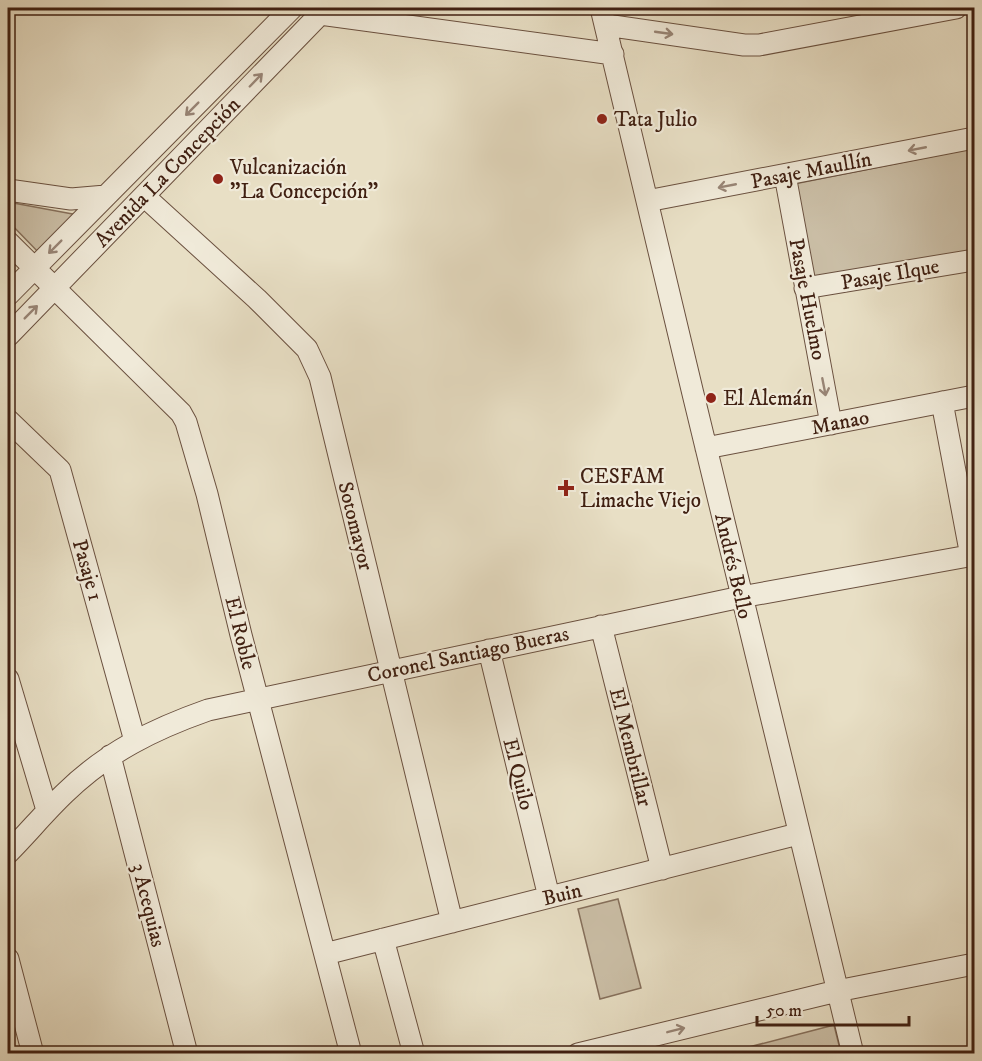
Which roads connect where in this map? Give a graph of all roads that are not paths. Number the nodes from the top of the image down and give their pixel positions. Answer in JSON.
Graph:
{"nodes":[{"id":1,"x":292,"y":8,"type":"edge"},
{"id":2,"x":956,"y":8,"type":"edge"},
{"id":3,"x":322,"y":11,"type":"edge"},
{"id":4,"x":603,"y":16,"type":"edge"},
{"id":5,"x":613,"y":54,"type":"junction"},
{"id":6,"x":975,"y":138,"type":"edge"},
{"id":7,"x":785,"y":175,"type":"junction"},
{"id":8,"x":8,"y":190,"type":"edge"},
{"id":9,"x":106,"y":196,"type":"junction"},
{"id":10,"x":144,"y":196,"type":"junction"},
{"id":11,"x":648,"y":201,"type":"junction"},
{"id":12,"x":8,"y":242,"type":"edge"},
{"id":13,"x":975,"y":260,"type":"edge"},
{"id":14,"x":34,"y":269,"type":"junction"},
{"id":15,"x":805,"y":288,"type":"junction"},
{"id":16,"x":56,"y":289,"type":"junction"},
{"id":17,"x":8,"y":295,"type":"edge"},
{"id":18,"x":8,"y":336,"type":"edge"},
{"id":19,"x":975,"y":396,"type":"edge"},
{"id":20,"x":942,"y":402,"type":"junction"},
{"id":21,"x":8,"y":420,"type":"edge"},
{"id":22,"x":831,"y":424,"type":"junction"},
{"id":23,"x":706,"y":448,"type":"junction"},
{"id":24,"x":973,"y":556,"type":"edge"},
{"id":25,"x":741,"y":597,"type":"junction"},
{"id":26,"x":601,"y":626,"type":"junction"},
{"id":27,"x":489,"y":650,"type":"junction"},
{"id":28,"x":391,"y":671,"type":"junction"},
{"id":29,"x":8,"y":679,"type":"edge"},
{"id":30,"x":258,"y":699,"type":"junction"},
{"id":31,"x":135,"y":741,"type":"junction"},
{"id":32,"x":110,"y":756,"type":"junction"},
{"id":33,"x":47,"y":810,"type":"junction"},
{"id":34,"x":798,"y":834,"type":"junction"},
{"id":35,"x":8,"y":853,"type":"edge"},
{"id":36,"x":662,"y":869,"type":"junction"},
{"id":37,"x":549,"y":897,"type":"junction"},
{"id":38,"x":452,"y":922,"type":"junction"},
{"id":39,"x":383,"y":939,"type":"junction"},
{"id":40,"x":325,"y":954,"type":"junction"},
{"id":41,"x":8,"y":959,"type":"edge"},
{"id":42,"x":975,"y":963,"type":"edge"},
{"id":43,"x":837,"y":991,"type":"junction"},
{"id":44,"x":33,"y":1053,"type":"edge"},
{"id":45,"x":187,"y":1053,"type":"edge"},
{"id":46,"x":351,"y":1053,"type":"edge"},
{"id":47,"x":414,"y":1053,"type":"edge"},
{"id":48,"x":578,"y":1053,"type":"edge"},
{"id":49,"x":853,"y":1053,"type":"edge"}],
"edges":[{"from":1,"to":9,"type":"street","name":"Avenida La Concepción","one_way":true},
{"from":4,"to":2,"type":"street","one_way":true},
{"from":3,"to":5,"type":"street"},
{"from":10,"to":3,"type":"street","name":"Avenida La Concepción","one_way":true},
{"from":4,"to":5,"type":"street","name":"Andrés Bello"},
{"from":5,"to":11,"type":"street","name":"Andrés Bello"},
{"from":6,"to":7,"type":"street","name":"Pasaje Maullín","one_way":true},
{"from":7,"to":11,"type":"street","name":"Pasaje Maullín","one_way":true},
{"from":7,"to":15,"type":"street","name":"Pasaje Huelmo"},
{"from":8,"to":9,"type":"street"},
{"from":9,"to":14,"type":"street","name":"Avenida La Concepción","one_way":true},
{"from":10,"to":16,"type":"street","name":"Avenida La Concepción"},
{"from":10,"to":28,"type":"street","name":"Sotomayor"},
{"from":11,"to":23,"type":"street","name":"Andrés Bello"},
{"from":12,"to":14,"type":"street","name":"El Roble"},
{"from":13,"to":15,"type":"street","name":"Pasaje Ilque"},
{"from":14,"to":16,"type":"street","name":"El Roble"},
{"from":14,"to":17,"type":"street","name":"Avenida La Concepción"},
{"from":15,"to":22,"type":"street","name":"Pasaje Huelmo","one_way":true},
{"from":18,"to":16,"type":"street","name":"Avenida La Concepción","one_way":true},
{"from":16,"to":30,"type":"street","name":"El Roble"},
{"from":19,"to":20,"type":"street","name":"Manao"},
{"from":20,"to":22,"type":"street","name":"Manao"},
{"from":20,"to":24,"type":"street"},
{"from":21,"to":31,"type":"street","name":"Pasaje 1"},
{"from":22,"to":23,"type":"street","name":"Manao"},
{"from":23,"to":25,"type":"street","name":"Andrés Bello"},
{"from":24,"to":25,"type":"street","name":"Coronel Santiago Bueras"},
{"from":25,"to":26,"type":"street","name":"Coronel Santiago Bueras"},
{"from":25,"to":34,"type":"street","name":"Andrés Bello"},
{"from":26,"to":27,"type":"street","name":"Coronel Santiago Bueras"},
{"from":26,"to":36,"type":"street","name":"El Membrillar"},
{"from":27,"to":28,"type":"street","name":"Coronel Santiago Bueras"},
{"from":27,"to":37,"type":"street","name":"El Quilo"},
{"from":28,"to":30,"type":"street","name":"Coronel Santiago Bueras"},
{"from":28,"to":38,"type":"street","name":"Sotomayor"},
{"from":29,"to":33,"type":"street"},
{"from":30,"to":31,"type":"street","name":"Coronel Santiago Bueras"},
{"from":30,"to":40,"type":"street","name":"El Roble"},
{"from":31,"to":32,"type":"street","name":"Coronel Santiago Bueras"},
{"from":32,"to":33,"type":"street","name":"Coronel Santiago Bueras"},
{"from":32,"to":45,"type":"street","name":"3 Acequias"},
{"from":33,"to":35,"type":"street","name":"Coronel Santiago Bueras"},
{"from":34,"to":36,"type":"street","name":"Buin"},
{"from":34,"to":43,"type":"street","name":"Andrés Bello"},
{"from":36,"to":37,"type":"street","name":"Buin"},
{"from":37,"to":38,"type":"street","name":"Buin"},
{"from":38,"to":39,"type":"street","name":"Buin"},
{"from":39,"to":40,"type":"street","name":"Buin"},
{"from":39,"to":47,"type":"street"},
{"from":40,"to":46,"type":"street","name":"El Roble"},
{"from":41,"to":44,"type":"street"},
{"from":42,"to":43,"type":"street"},
{"from":48,"to":43,"type":"street","one_way":true},
{"from":43,"to":49,"type":"street","name":"Andrés Bello"}]}
